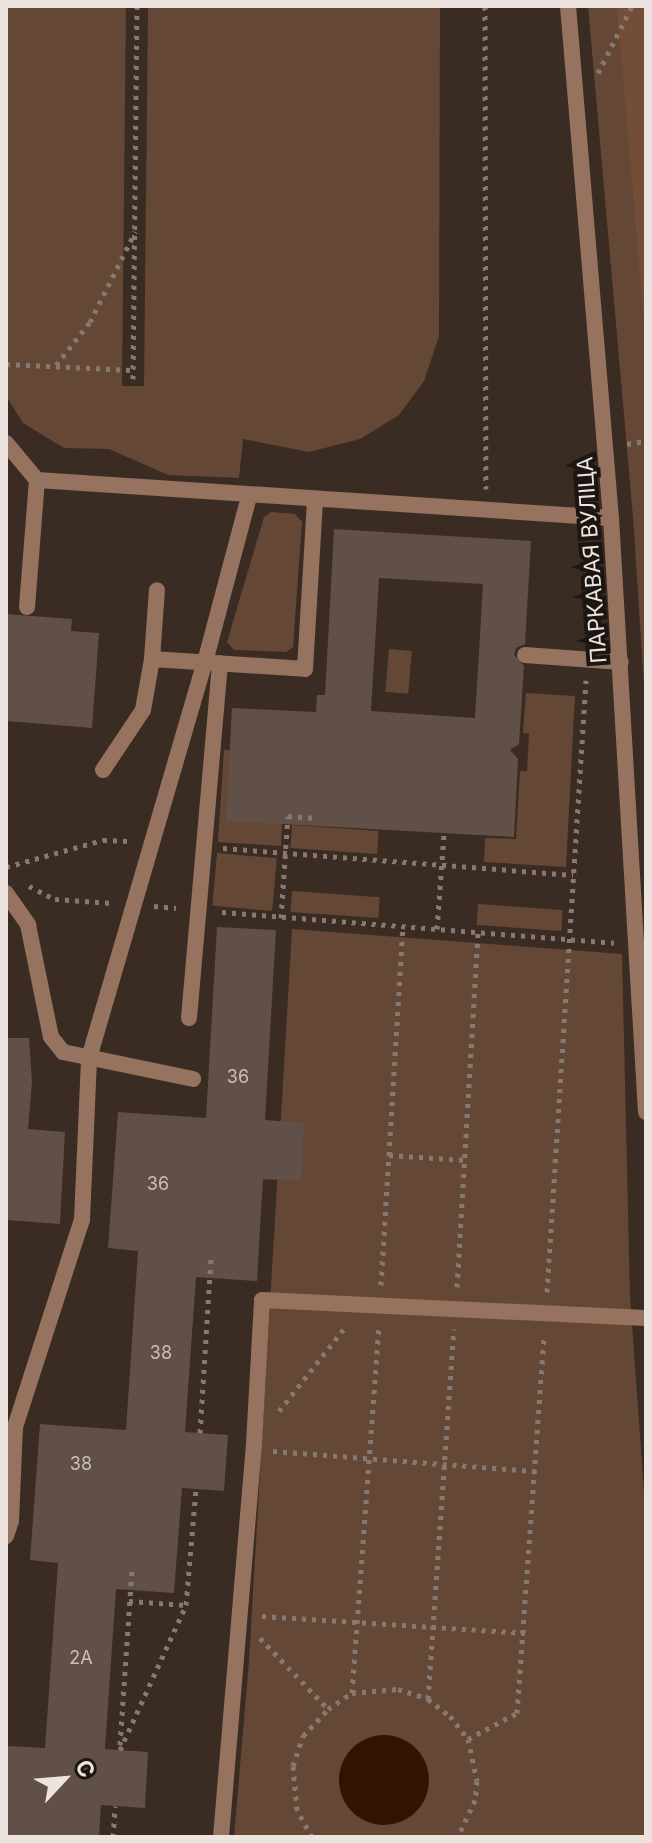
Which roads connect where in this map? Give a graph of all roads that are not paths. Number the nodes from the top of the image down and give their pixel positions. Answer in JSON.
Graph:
{"nodes":[{"id":1,"x":568,"y":6,"type":"edge"},
{"id":2,"x":6,"y":443,"type":"edge"},
{"id":3,"x":37,"y":480,"type":"junction"},
{"id":4,"x":249,"y":497,"type":"junction"},
{"id":5,"x":315,"y":501,"type":"junction"},
{"id":6,"x":611,"y":518,"type":"junction"},
{"id":7,"x":157,"y":590,"type":"dead end"},
{"id":8,"x":27,"y":607,"type":"dead end"},
{"id":9,"x":525,"y":655,"type":"dead end"},
{"id":10,"x":152,"y":659,"type":"junction"},
{"id":11,"x":621,"y":662,"type":"junction"},
{"id":12,"x":212,"y":663,"type":"junction"},
{"id":13,"x":103,"y":770,"type":"dead end"},
{"id":14,"x":6,"y":893,"type":"edge"},
{"id":15,"x":189,"y":1018,"type":"dead end"},
{"id":16,"x":89,"y":1058,"type":"junction"},
{"id":17,"x":193,"y":1079,"type":"dead end"},
{"id":18,"x":646,"y":1112,"type":"edge"},
{"id":19,"x":646,"y":1318,"type":"edge"},
{"id":20,"x":6,"y":1536,"type":"edge"},
{"id":21,"x":221,"y":1837,"type":"edge"}],
"edges":[{"from":1,"to":6,"type":"street","name":"ПАРКАВАЯ ВУЛІЦА"},
{"from":2,"to":3,"type":"street"},
{"from":3,"to":4,"type":"street"},
{"from":3,"to":8,"type":"street"},
{"from":4,"to":5,"type":"street"},
{"from":4,"to":12,"type":"street"},
{"from":5,"to":6,"type":"street"},
{"from":5,"to":12,"type":"street"},
{"from":6,"to":11,"type":"street","name":"ПАРКАВАЯ ВУЛІЦА"},
{"from":7,"to":10,"type":"street"},
{"from":9,"to":11,"type":"street"},
{"from":10,"to":12,"type":"street"},
{"from":10,"to":13,"type":"street"},
{"from":11,"to":18,"type":"street","name":"ПАРКАВАЯ ВУЛІЦА"},
{"from":12,"to":15,"type":"street"},
{"from":12,"to":16,"type":"street"},
{"from":14,"to":16,"type":"street"},
{"from":16,"to":17,"type":"street"},
{"from":16,"to":20,"type":"street"},
{"from":19,"to":21,"type":"street"}]}
